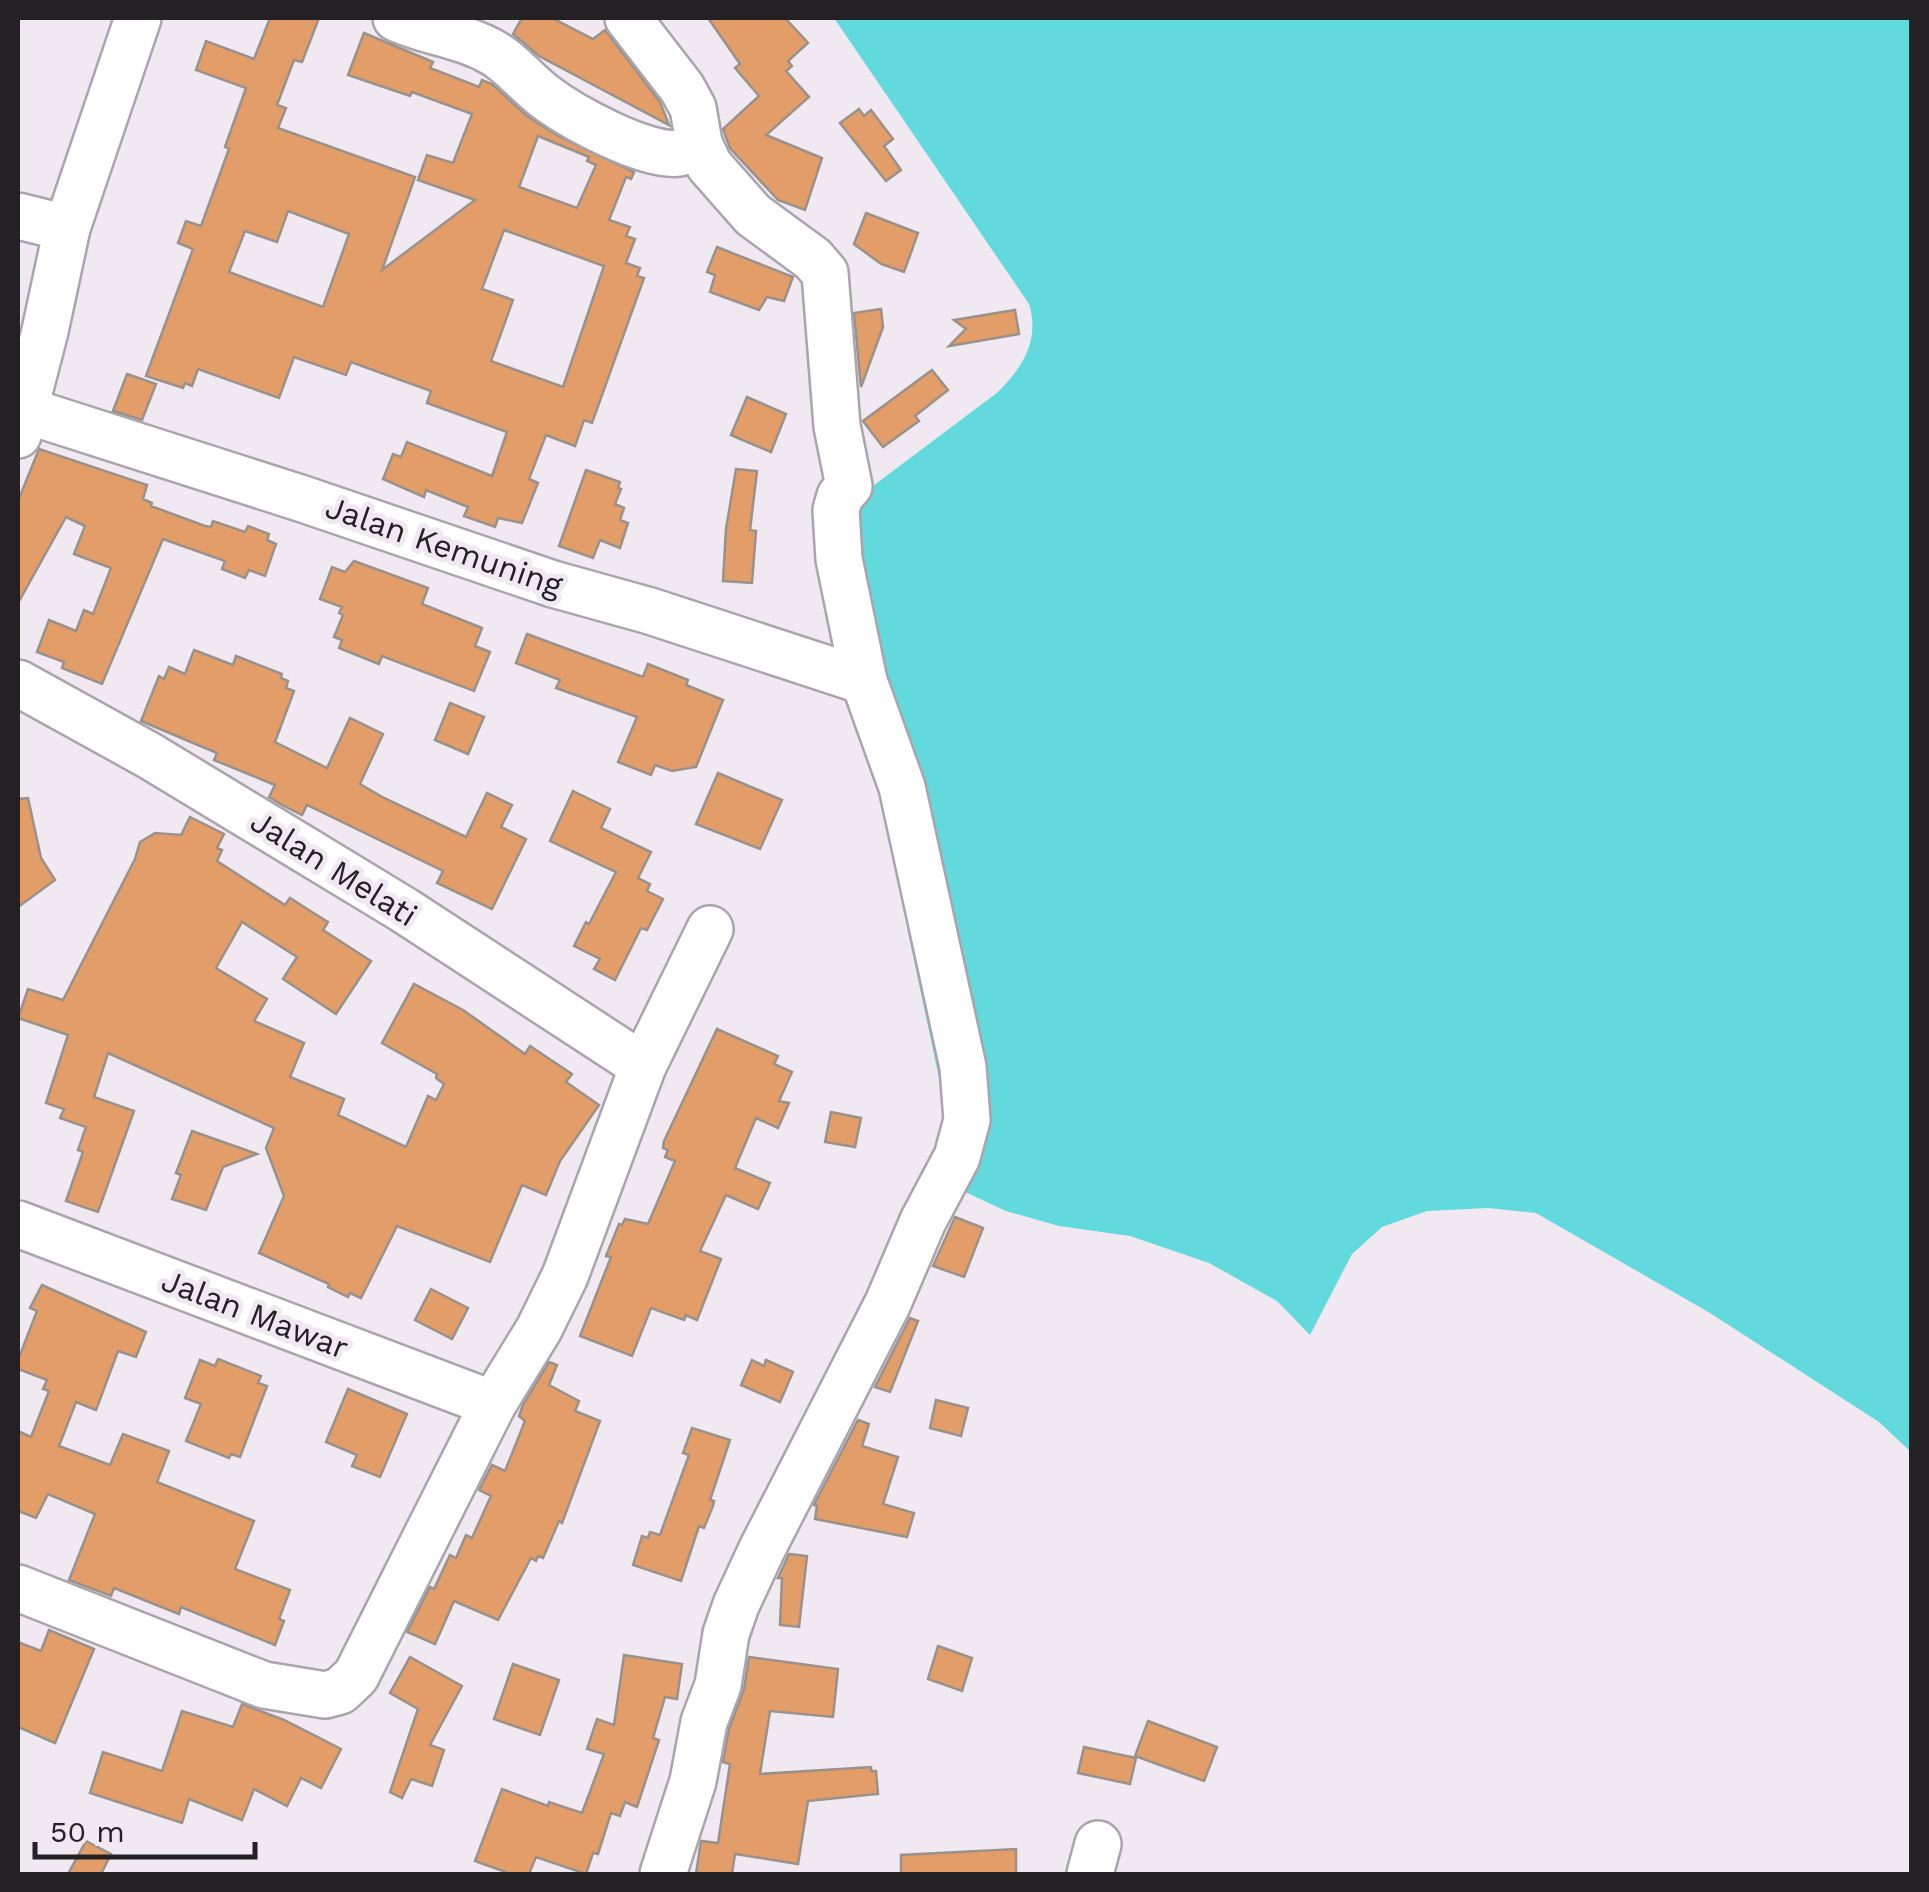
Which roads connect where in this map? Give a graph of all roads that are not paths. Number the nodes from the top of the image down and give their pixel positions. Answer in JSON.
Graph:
{"nodes":[{"id":1,"x":138,"y":18,"type":"edge"},
{"id":2,"x":396,"y":18,"type":"edge"},
{"id":3,"x":628,"y":18,"type":"edge"},
{"id":4,"x":700,"y":143,"type":"junction"},
{"id":5,"x":18,"y":216,"type":"edge"},
{"id":6,"x":67,"y":228,"type":"junction"},
{"id":7,"x":21,"y":422,"type":"edge"},
{"id":8,"x":864,"y":681,"type":"junction"},
{"id":9,"x":18,"y":682,"type":"edge"},
{"id":10,"x":710,"y":929,"type":"dead end"},
{"id":11,"x":643,"y":1066,"type":"junction"},
{"id":12,"x":18,"y":1224,"type":"edge"},
{"id":13,"x":494,"y":1404,"type":"junction"},
{"id":14,"x":18,"y":1588,"type":"edge"},
{"id":15,"x":663,"y":1874,"type":"edge"}],
"edges":[{"from":1,"to":6,"type":"street"},
{"from":2,"to":4,"type":"street"},
{"from":3,"to":4,"type":"street"},
{"from":4,"to":8,"type":"street"},
{"from":5,"to":6,"type":"street"},
{"from":6,"to":7,"type":"street"},
{"from":7,"to":8,"type":"street","name":"Jalan Kemuning"},
{"from":8,"to":15,"type":"street"},
{"from":9,"to":11,"type":"street","name":"Jalan Melati"},
{"from":10,"to":11,"type":"street"},
{"from":11,"to":13,"type":"street"},
{"from":12,"to":13,"type":"street","name":"Jalan Mawar"},
{"from":13,"to":14,"type":"street"}]}
